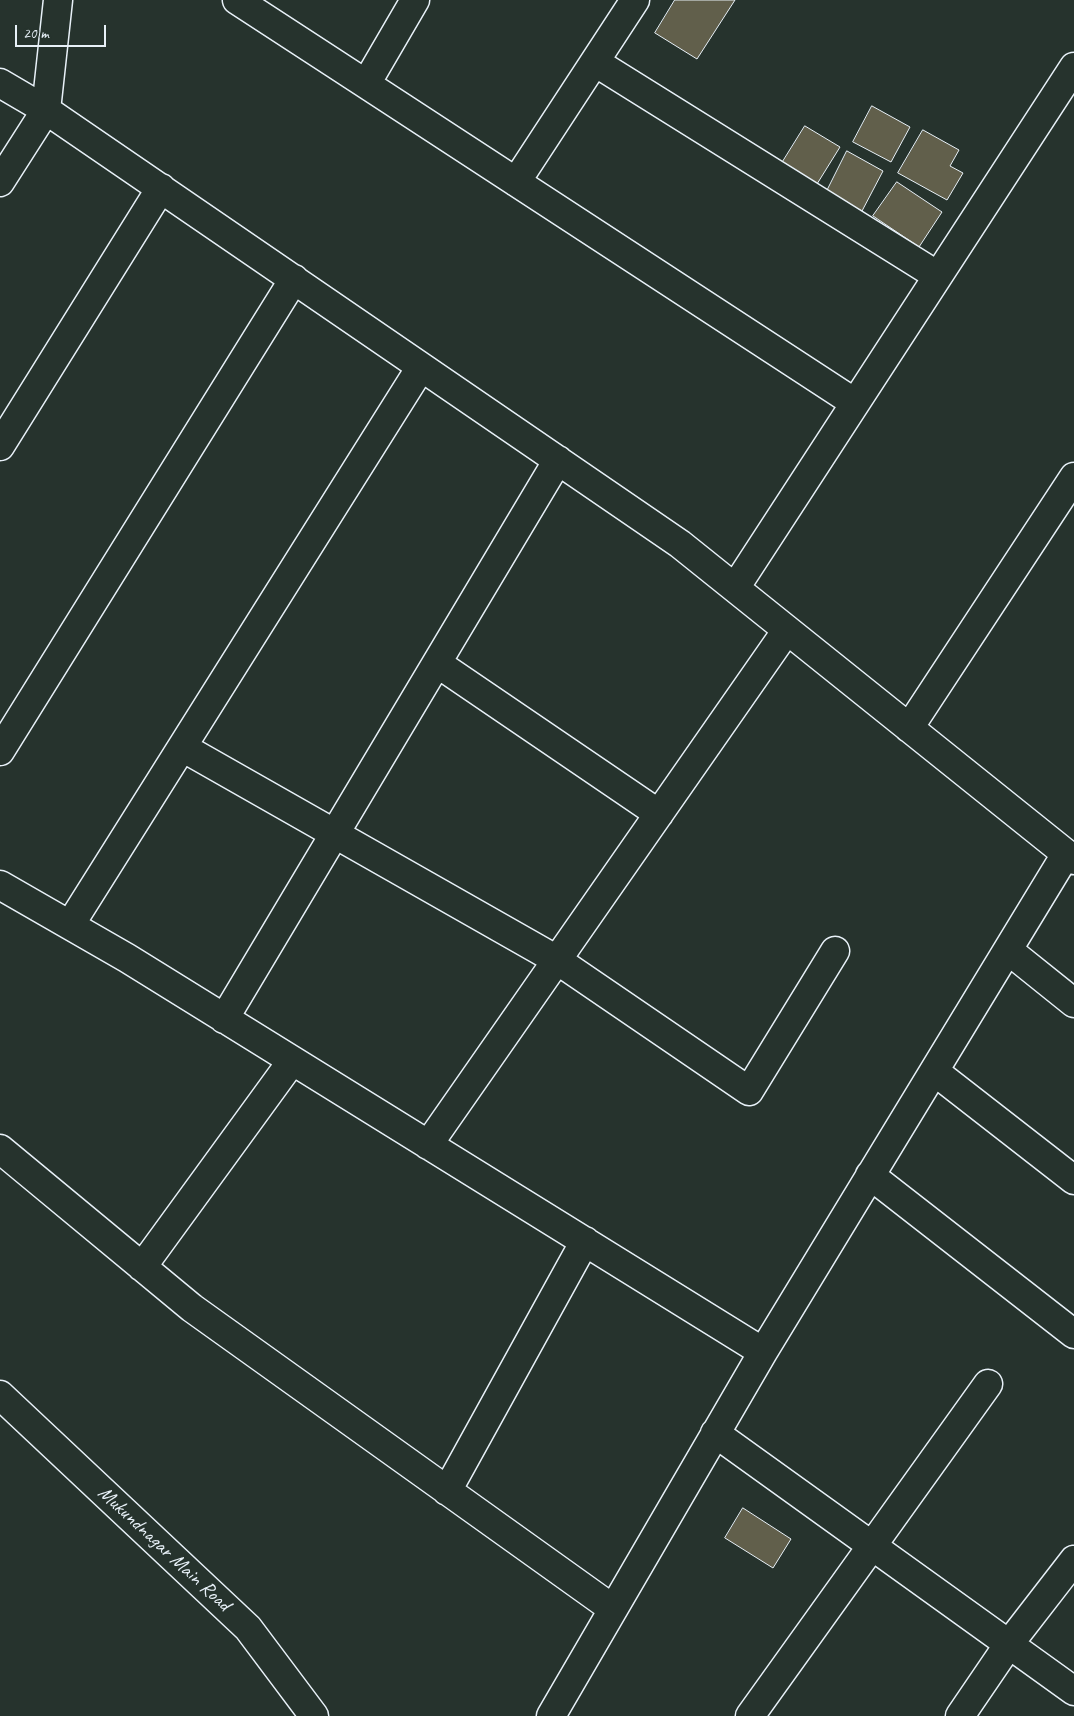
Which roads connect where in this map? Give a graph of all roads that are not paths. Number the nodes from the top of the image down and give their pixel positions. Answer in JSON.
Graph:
{"nodes":[{"id":1,"x":58,"y":0,"type":"edge"},
{"id":2,"x":237,"y":0,"type":"edge"},
{"id":3,"x":415,"y":0,"type":"edge"},
{"id":4,"x":635,"y":0,"type":"edge"},
{"id":5,"x":595,"y":62,"type":"junction"},
{"id":6,"x":1074,"y":67,"type":"edge"},
{"id":7,"x":0,"y":84,"type":"edge"},
{"id":8,"x":366,"y":84,"type":"junction"},
{"id":9,"x":46,"y":110,"type":"junction"},
{"id":10,"x":0,"y":182,"type":"edge"},
{"id":11,"x":516,"y":182,"type":"junction"},
{"id":12,"x":161,"y":188,"type":"junction"},
{"id":13,"x":938,"y":276,"type":"junction"},
{"id":14,"x":294,"y":279,"type":"junction"},
{"id":15,"x":421,"y":367,"type":"junction"},
{"id":16,"x":855,"y":403,"type":"junction"},
{"id":17,"x":0,"y":446,"type":"edge"},
{"id":18,"x":558,"y":460,"type":"junction"},
{"id":19,"x":1074,"y":477,"type":"edge"},
{"id":20,"x":735,"y":588,"type":"junction"},
{"id":21,"x":786,"y":630,"type":"junction"},
{"id":22,"x":437,"y":663,"type":"junction"},
{"id":23,"x":909,"y":728,"type":"junction"},
{"id":24,"x":182,"y":747,"type":"junction"},
{"id":25,"x":0,"y":751,"type":"edge"},
{"id":26,"x":659,"y":814,"type":"junction"},
{"id":27,"x":335,"y":834,"type":"junction"},
{"id":28,"x":1070,"y":857,"type":"edge"},
{"id":29,"x":0,"y":885,"type":"edge"},
{"id":30,"x":70,"y":925,"type":"junction"},
{"id":31,"x":1008,"y":950,"type":"junction"},
{"id":32,"x":835,"y":951,"type":"dead end"},
{"id":33,"x":557,"y":960,"type":"junction"},
{"id":34,"x":1074,"y":1003,"type":"edge"},
{"id":35,"x":224,"y":1019,"type":"junction"},
{"id":36,"x":292,"y":1061,"type":"junction"},
{"id":37,"x":934,"y":1071,"type":"junction"},
{"id":38,"x":428,"y":1145,"type":"junction"},
{"id":39,"x":0,"y":1149,"type":"edge"},
{"id":40,"x":870,"y":1175,"type":"junction"},
{"id":41,"x":1074,"y":1180,"type":"edge"},
{"id":42,"x":585,"y":1241,"type":"junction"},
{"id":43,"x":142,"y":1267,"type":"junction"},
{"id":44,"x":1074,"y":1334,"type":"edge"},
{"id":45,"x":762,"y":1352,"type":"junction"},
{"id":46,"x":988,"y":1384,"type":"dead end"},
{"id":47,"x":0,"y":1395,"type":"edge"},
{"id":48,"x":715,"y":1433,"type":"junction"},
{"id":49,"x":447,"y":1491,"type":"junction"},
{"id":50,"x":873,"y":1547,"type":"junction"},
{"id":51,"x":1074,"y":1560,"type":"edge"},
{"id":52,"x":613,"y":1609,"type":"junction"},
{"id":53,"x":1009,"y":1644,"type":"junction"},
{"id":54,"x":1074,"y":1691,"type":"edge"},
{"id":55,"x":314,"y":1716,"type":"edge"},
{"id":56,"x":551,"y":1716,"type":"edge"},
{"id":57,"x":750,"y":1716,"type":"edge"},
{"id":58,"x":960,"y":1716,"type":"edge"}],
"edges":[{"from":1,"to":9,"type":"street"},
{"from":2,"to":8,"type":"street"},
{"from":3,"to":8,"type":"street"},
{"from":4,"to":5,"type":"street"},
{"from":5,"to":11,"type":"street"},
{"from":5,"to":13,"type":"street"},
{"from":6,"to":13,"type":"street"},
{"from":7,"to":9,"type":"street"},
{"from":8,"to":11,"type":"street"},
{"from":9,"to":10,"type":"street"},
{"from":9,"to":12,"type":"street"},
{"from":11,"to":16,"type":"street"},
{"from":12,"to":14,"type":"street"},
{"from":12,"to":17,"type":"street"},
{"from":13,"to":16,"type":"street"},
{"from":14,"to":15,"type":"street"},
{"from":14,"to":25,"type":"street"},
{"from":15,"to":18,"type":"street"},
{"from":15,"to":24,"type":"street"},
{"from":16,"to":20,"type":"street"},
{"from":18,"to":20,"type":"street"},
{"from":18,"to":22,"type":"street"},
{"from":19,"to":23,"type":"street"},
{"from":20,"to":21,"type":"street"},
{"from":21,"to":23,"type":"street"},
{"from":21,"to":26,"type":"street"},
{"from":22,"to":26,"type":"street"},
{"from":22,"to":27,"type":"street"},
{"from":23,"to":28,"type":"street"},
{"from":24,"to":27,"type":"street"},
{"from":24,"to":30,"type":"street"},
{"from":26,"to":33,"type":"street"},
{"from":27,"to":33,"type":"street"},
{"from":27,"to":35,"type":"street"},
{"from":28,"to":31,"type":"street"},
{"from":29,"to":30,"type":"street"},
{"from":30,"to":35,"type":"street"},
{"from":31,"to":34,"type":"street"},
{"from":31,"to":37,"type":"street"},
{"from":32,"to":33,"type":"street"},
{"from":33,"to":38,"type":"street"},
{"from":35,"to":36,"type":"street"},
{"from":36,"to":38,"type":"street"},
{"from":36,"to":43,"type":"street"},
{"from":37,"to":40,"type":"street"},
{"from":37,"to":41,"type":"street"},
{"from":38,"to":42,"type":"street"},
{"from":39,"to":43,"type":"street"},
{"from":40,"to":44,"type":"street"},
{"from":40,"to":45,"type":"street"},
{"from":42,"to":45,"type":"street"},
{"from":42,"to":49,"type":"street"},
{"from":43,"to":49,"type":"street"},
{"from":45,"to":48,"type":"street"},
{"from":46,"to":50,"type":"street"},
{"from":47,"to":55,"type":"street","name":"Mukundnagar Main Road"},
{"from":48,"to":50,"type":"street"},
{"from":48,"to":52,"type":"street"},
{"from":49,"to":52,"type":"street"},
{"from":50,"to":53,"type":"street"},
{"from":50,"to":57,"type":"street"},
{"from":51,"to":53,"type":"street"},
{"from":52,"to":56,"type":"street"},
{"from":53,"to":54,"type":"street"},
{"from":53,"to":58,"type":"street"}]}
